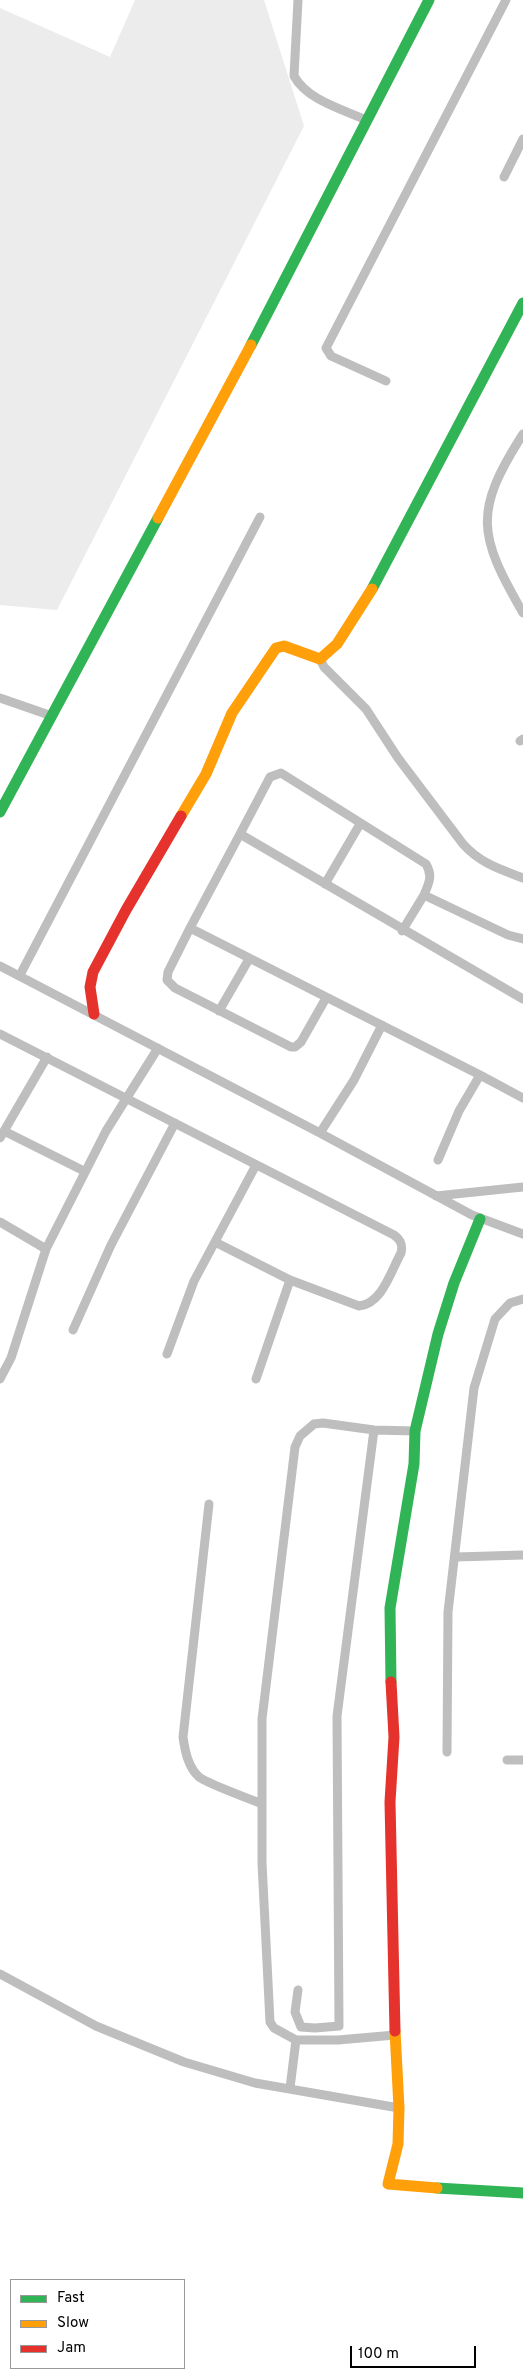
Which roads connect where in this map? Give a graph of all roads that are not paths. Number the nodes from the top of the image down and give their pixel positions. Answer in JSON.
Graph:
{"nodes":[{"id":1,"x":298,"y":0,"type":"edge"},
{"id":2,"x":429,"y":0,"type":"edge"},
{"id":3,"x":506,"y":0,"type":"edge"},
{"id":4,"x":366,"y":120,"type":"junction"},
{"id":5,"x":523,"y":139,"type":"edge"},
{"id":6,"x":504,"y":177,"type":"dead end"},
{"id":7,"x":523,"y":303,"type":"edge"},
{"id":8,"x":386,"y":381,"type":"dead end"},
{"id":9,"x":523,"y":434,"type":"edge"},
{"id":10,"x":260,"y":517,"type":"dead end"},
{"id":11,"x":523,"y":613,"type":"edge"},
{"id":12,"x":320,"y":659,"type":"junction"},
{"id":13,"x":0,"y":698,"type":"edge"},
{"id":14,"x":52,"y":716,"type":"junction"},
{"id":15,"x":0,"y":812,"type":"edge"},
{"id":16,"x":360,"y":824,"type":"junction"},
{"id":17,"x":240,"y":834,"type":"junction"},
{"id":18,"x":523,"y":878,"type":"edge"},
{"id":19,"x":325,"y":884,"type":"junction"},
{"id":20,"x":424,"y":895,"type":"junction"},
{"id":21,"x":190,"y":928,"type":"junction"},
{"id":22,"x":402,"y":930,"type":"junction"},
{"id":23,"x":523,"y":940,"type":"edge"},
{"id":24,"x":249,"y":959,"type":"junction"},
{"id":25,"x":0,"y":966,"type":"edge"},
{"id":26,"x":20,"y":975,"type":"junction"},
{"id":27,"x":326,"y":998,"type":"junction"},
{"id":28,"x":523,"y":999,"type":"edge"},
{"id":29,"x":219,"y":1011,"type":"junction"},
{"id":30,"x":94,"y":1014,"type":"junction"},
{"id":31,"x":382,"y":1025,"type":"junction"},
{"id":32,"x":0,"y":1034,"type":"edge"},
{"id":33,"x":158,"y":1048,"type":"junction"},
{"id":34,"x":48,"y":1057,"type":"junction"},
{"id":35,"x":480,"y":1075,"type":"junction"},
{"id":36,"x":126,"y":1098,"type":"junction"},
{"id":37,"x":523,"y":1098,"type":"edge"},
{"id":38,"x":174,"y":1123,"type":"junction"},
{"id":39,"x":320,"y":1133,"type":"junction"},
{"id":40,"x":2,"y":1134,"type":"edge"},
{"id":41,"x":438,"y":1160,"type":"dead end"},
{"id":42,"x":256,"y":1165,"type":"junction"},
{"id":43,"x":84,"y":1171,"type":"junction"},
{"id":44,"x":523,"y":1187,"type":"edge"},
{"id":45,"x":436,"y":1196,"type":"junction"},
{"id":46,"x":480,"y":1219,"type":"junction"},
{"id":47,"x":0,"y":1222,"type":"edge"},
{"id":48,"x":523,"y":1234,"type":"edge"},
{"id":49,"x":215,"y":1242,"type":"junction"},
{"id":50,"x":46,"y":1249,"type":"junction"},
{"id":51,"x":290,"y":1280,"type":"junction"},
{"id":52,"x":523,"y":1299,"type":"edge"},
{"id":53,"x":73,"y":1330,"type":"dead end"},
{"id":54,"x":166,"y":1354,"type":"dead end"},
{"id":55,"x":0,"y":1379,"type":"edge"},
{"id":56,"x":256,"y":1379,"type":"dead end"},
{"id":57,"x":374,"y":1430,"type":"junction"},
{"id":58,"x":416,"y":1431,"type":"junction"},
{"id":59,"x":208,"y":1504,"type":"dead end"},
{"id":60,"x":523,"y":1555,"type":"edge"},
{"id":61,"x":456,"y":1557,"type":"junction"},
{"id":62,"x":447,"y":1752,"type":"dead end"},
{"id":63,"x":507,"y":1760,"type":"dead end"},
{"id":64,"x":523,"y":1760,"type":"edge"},
{"id":65,"x":262,"y":1804,"type":"junction"},
{"id":66,"x":0,"y":1974,"type":"edge"},
{"id":67,"x":298,"y":1990,"type":"dead end"},
{"id":68,"x":395,"y":2035,"type":"junction"},
{"id":69,"x":296,"y":2040,"type":"junction"},
{"id":70,"x":290,"y":2088,"type":"junction"},
{"id":71,"x":399,"y":2108,"type":"junction"},
{"id":72,"x":523,"y":2193,"type":"edge"}],
"edges":[{"from":1,"to":4,"type":"street"},
{"from":2,"to":4,"type":"street"},
{"from":3,"to":8,"type":"street"},
{"from":4,"to":14,"type":"street"},
{"from":5,"to":6,"type":"street"},
{"from":7,"to":12,"type":"street"},
{"from":9,"to":11,"type":"street"},
{"from":10,"to":26,"type":"street"},
{"from":12,"to":18,"type":"street"},
{"from":12,"to":30,"type":"street"},
{"from":13,"to":14,"type":"street"},
{"from":14,"to":15,"type":"street"},
{"from":16,"to":17,"type":"street"},
{"from":16,"to":19,"type":"street"},
{"from":16,"to":20,"type":"street"},
{"from":17,"to":19,"type":"street"},
{"from":17,"to":21,"type":"street"},
{"from":19,"to":22,"type":"street"},
{"from":20,"to":22,"type":"street"},
{"from":20,"to":23,"type":"street"},
{"from":21,"to":24,"type":"street"},
{"from":21,"to":29,"type":"street"},
{"from":22,"to":28,"type":"street"},
{"from":24,"to":27,"type":"street"},
{"from":24,"to":29,"type":"street"},
{"from":25,"to":26,"type":"street"},
{"from":26,"to":30,"type":"street"},
{"from":27,"to":29,"type":"street"},
{"from":27,"to":31,"type":"street"},
{"from":30,"to":33,"type":"street"},
{"from":31,"to":35,"type":"street"},
{"from":31,"to":39,"type":"street"},
{"from":32,"to":34,"type":"street"},
{"from":33,"to":36,"type":"street"},
{"from":33,"to":39,"type":"street"},
{"from":34,"to":36,"type":"street"},
{"from":34,"to":40,"type":"street"},
{"from":35,"to":37,"type":"street"},
{"from":35,"to":41,"type":"street"},
{"from":36,"to":38,"type":"street"},
{"from":36,"to":43,"type":"street"},
{"from":38,"to":42,"type":"street"},
{"from":38,"to":53,"type":"street"},
{"from":39,"to":45,"type":"street"},
{"from":40,"to":43,"type":"street"},
{"from":42,"to":49,"type":"street"},
{"from":42,"to":51,"type":"street"},
{"from":43,"to":50,"type":"street"},
{"from":44,"to":45,"type":"street"},
{"from":45,"to":46,"type":"street"},
{"from":46,"to":48,"type":"street"},
{"from":46,"to":58,"type":"street"},
{"from":47,"to":50,"type":"street"},
{"from":49,"to":51,"type":"street"},
{"from":49,"to":54,"type":"street"},
{"from":50,"to":55,"type":"street"},
{"from":51,"to":56,"type":"street"},
{"from":52,"to":61,"type":"street"},
{"from":57,"to":58,"type":"street"},
{"from":57,"to":65,"type":"street"},
{"from":57,"to":67,"type":"street"},
{"from":58,"to":68,"type":"street"},
{"from":59,"to":65,"type":"street"},
{"from":60,"to":61,"type":"street"},
{"from":61,"to":62,"type":"street"},
{"from":63,"to":64,"type":"street"},
{"from":65,"to":69,"type":"street"},
{"from":66,"to":70,"type":"street"},
{"from":68,"to":69,"type":"street"},
{"from":68,"to":71,"type":"street"},
{"from":69,"to":70,"type":"street"},
{"from":70,"to":71,"type":"street"},
{"from":71,"to":72,"type":"street"}]}
